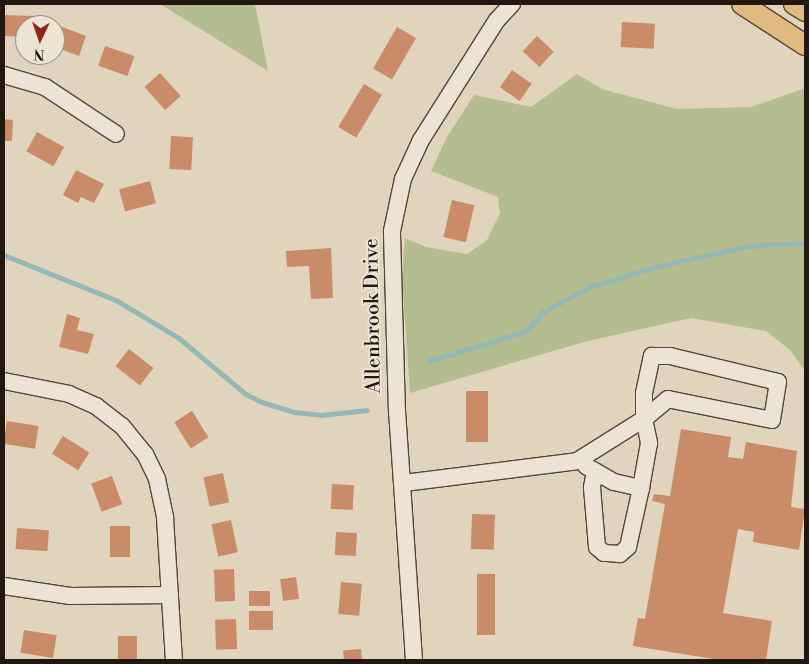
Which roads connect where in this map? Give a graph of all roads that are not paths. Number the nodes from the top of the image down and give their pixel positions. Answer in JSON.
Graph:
{"nodes":[{"id":1,"x":512,"y":4,"type":"edge"},
{"id":2,"x":742,"y":4,"type":"edge"},
{"id":3,"x":794,"y":4,"type":"edge"},
{"id":4,"x":805,"y":11,"type":"edge"},
{"id":5,"x":805,"y":45,"type":"edge"},
{"id":6,"x":4,"y":75,"type":"edge"},
{"id":7,"x":116,"y":134,"type":"dead end"},
{"id":8,"x":4,"y":381,"type":"edge"},
{"id":9,"x":644,"y":419,"type":"junction"},
{"id":10,"x":577,"y":461,"type":"junction"},
{"id":11,"x":595,"y":471,"type":"junction"},
{"id":12,"x":404,"y":484,"type":"junction"},
{"id":13,"x":641,"y":488,"type":"junction"},
{"id":14,"x":4,"y":586,"type":"edge"},
{"id":15,"x":170,"y":595,"type":"junction"},
{"id":16,"x":174,"y":660,"type":"edge"},
{"id":17,"x":414,"y":660,"type":"edge"}],
"edges":[{"from":1,"to":12,"type":"street","name":"Allenbrook Drive"},
{"from":2,"to":5,"type":"main road"},
{"from":3,"to":4,"type":"main road"},
{"from":6,"to":7,"type":"street"},
{"from":8,"to":15,"type":"street"},
{"from":9,"to":9,"type":"street"},
{"from":9,"to":10,"type":"street"},
{"from":9,"to":13,"type":"street"},
{"from":10,"to":11,"type":"street"},
{"from":10,"to":12,"type":"street"},
{"from":11,"to":13,"type":"street"},
{"from":11,"to":13,"type":"street"},
{"from":12,"to":17,"type":"street","name":"Allenbrook Drive"},
{"from":14,"to":15,"type":"street"},
{"from":15,"to":16,"type":"street"}]}
